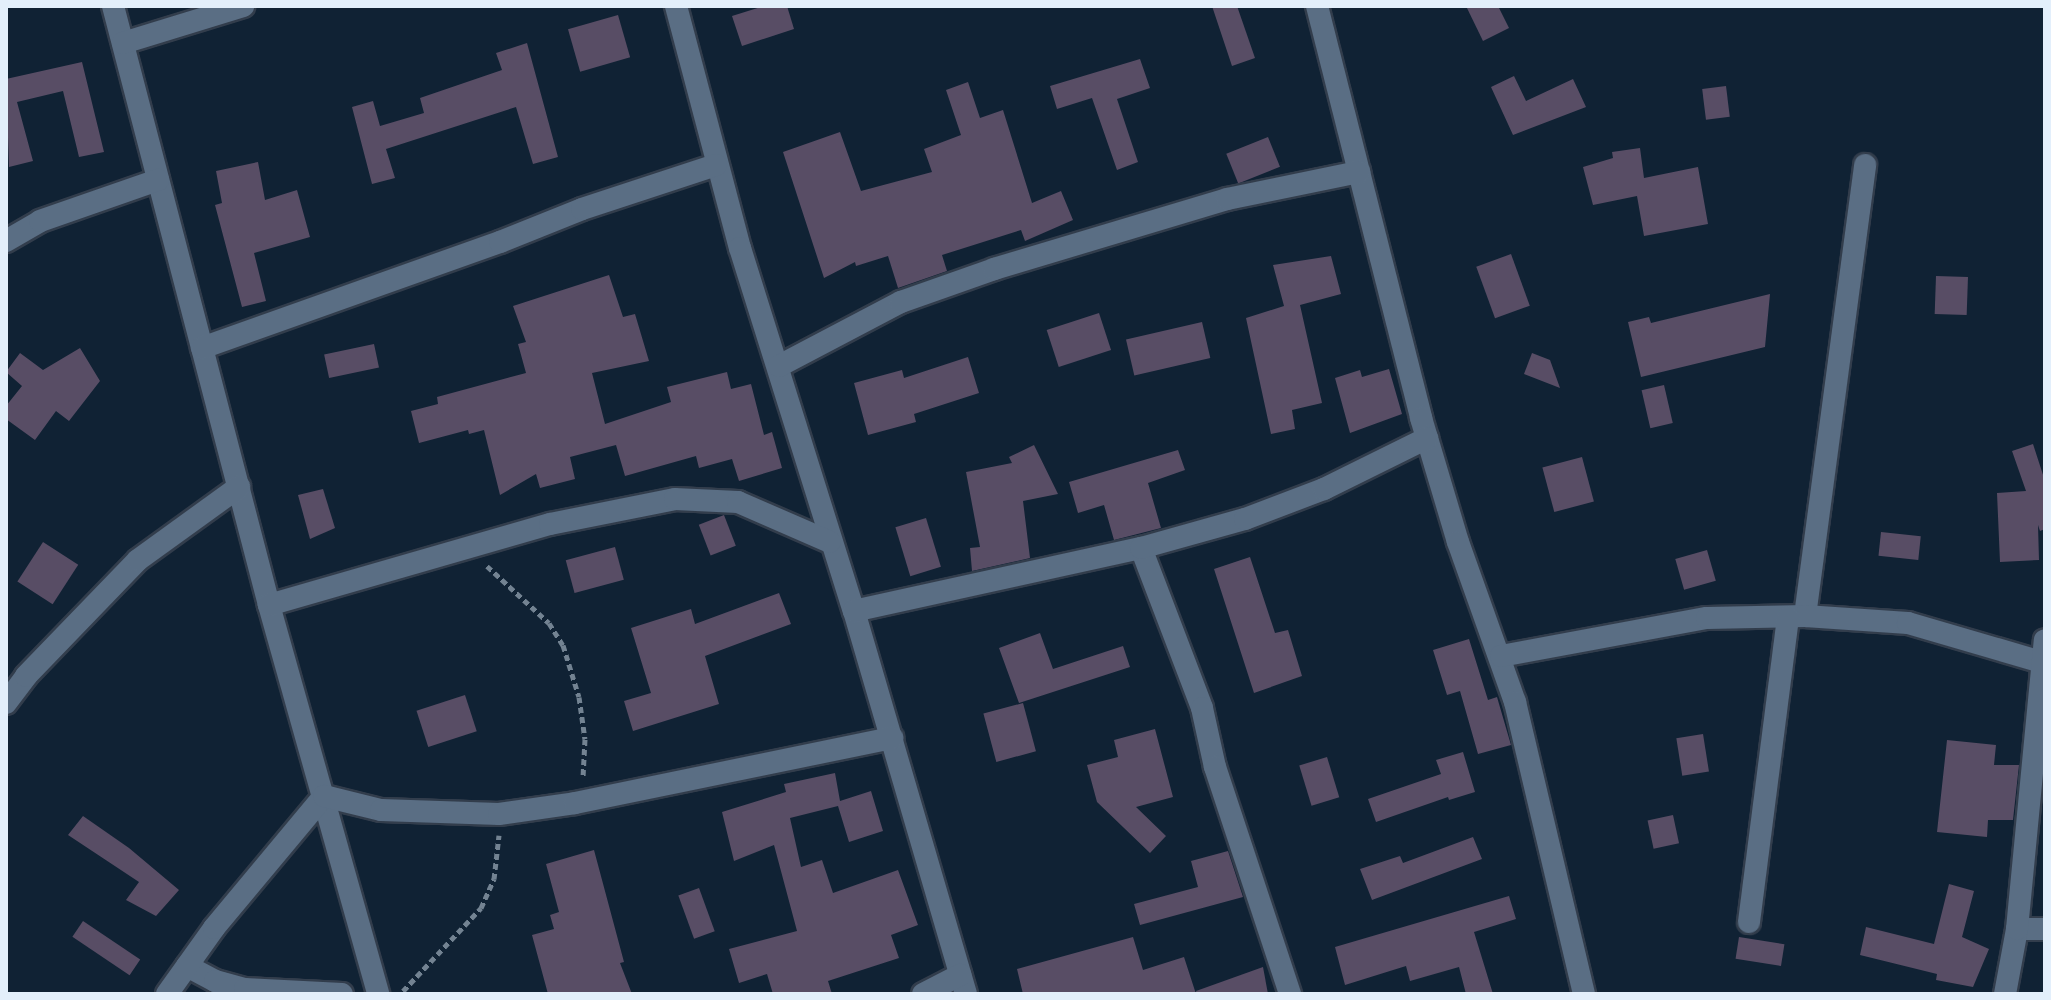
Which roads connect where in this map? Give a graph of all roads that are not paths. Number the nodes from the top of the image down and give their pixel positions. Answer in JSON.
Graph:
{"nodes":[{"id":1,"x":113,"y":6,"type":"edge"},
{"id":2,"x":243,"y":6,"type":"edge"},
{"id":3,"x":676,"y":6,"type":"edge"},
{"id":4,"x":1317,"y":6,"type":"edge"},
{"id":5,"x":123,"y":43,"type":"junction"},
{"id":6,"x":716,"y":165,"type":"junction"},
{"id":7,"x":1865,"y":165,"type":"dead end"},
{"id":8,"x":1359,"y":172,"type":"junction"},
{"id":9,"x":158,"y":180,"type":"junction"},
{"id":10,"x":6,"y":241,"type":"edge"},
{"id":11,"x":202,"y":348,"type":"junction"},
{"id":12,"x":779,"y":366,"type":"junction"},
{"id":13,"x":1427,"y":438,"type":"junction"},
{"id":14,"x":239,"y":487,"type":"junction"},
{"id":15,"x":830,"y":542,"type":"junction"},
{"id":16,"x":1141,"y":548,"type":"junction"},
{"id":17,"x":269,"y":605,"type":"junction"},
{"id":18,"x":854,"y":611,"type":"junction"},
{"id":19,"x":1797,"y":616,"type":"junction"},
{"id":20,"x":2045,"y":640,"type":"edge"},
{"id":21,"x":1501,"y":656,"type":"junction"},
{"id":22,"x":2041,"y":662,"type":"junction"},
{"id":23,"x":6,"y":703,"type":"edge"},
{"id":24,"x":892,"y":738,"type":"junction"},
{"id":25,"x":324,"y":796,"type":"junction"},
{"id":26,"x":1749,"y":922,"type":"dead end"},
{"id":27,"x":2017,"y":929,"type":"junction"},
{"id":28,"x":2045,"y":929,"type":"edge"},
{"id":29,"x":187,"y":966,"type":"junction"},
{"id":30,"x":963,"y":985,"type":"edge"},
{"id":31,"x":167,"y":994,"type":"edge"},
{"id":32,"x":342,"y":994,"type":"edge"},
{"id":33,"x":378,"y":994,"type":"edge"},
{"id":34,"x":923,"y":994,"type":"edge"},
{"id":35,"x":1290,"y":994,"type":"edge"},
{"id":36,"x":1584,"y":994,"type":"edge"},
{"id":37,"x":2005,"y":994,"type":"edge"}],
"edges":[{"from":1,"to":5,"type":"street"},
{"from":2,"to":5,"type":"street"},
{"from":3,"to":6,"type":"street"},
{"from":4,"to":8,"type":"street"},
{"from":5,"to":9,"type":"street"},
{"from":6,"to":11,"type":"street"},
{"from":6,"to":12,"type":"street"},
{"from":7,"to":19,"type":"street"},
{"from":8,"to":12,"type":"street"},
{"from":8,"to":13,"type":"street"},
{"from":9,"to":10,"type":"street"},
{"from":9,"to":11,"type":"street"},
{"from":11,"to":14,"type":"street"},
{"from":12,"to":15,"type":"street"},
{"from":13,"to":16,"type":"street"},
{"from":13,"to":21,"type":"street"},
{"from":14,"to":17,"type":"street"},
{"from":14,"to":23,"type":"street"},
{"from":15,"to":17,"type":"street"},
{"from":15,"to":18,"type":"street"},
{"from":16,"to":18,"type":"street"},
{"from":16,"to":35,"type":"street"},
{"from":17,"to":25,"type":"street"},
{"from":18,"to":24,"type":"street"},
{"from":19,"to":21,"type":"street"},
{"from":19,"to":22,"type":"street"},
{"from":19,"to":26,"type":"street"},
{"from":20,"to":22,"type":"street"},
{"from":21,"to":36,"type":"street"},
{"from":22,"to":27,"type":"street"},
{"from":24,"to":25,"type":"street"},
{"from":24,"to":30,"type":"street"},
{"from":25,"to":29,"type":"street"},
{"from":25,"to":33,"type":"street"},
{"from":27,"to":28,"type":"street"},
{"from":27,"to":37,"type":"street"},
{"from":29,"to":31,"type":"street"},
{"from":29,"to":32,"type":"street"},
{"from":30,"to":34,"type":"street"}]}
